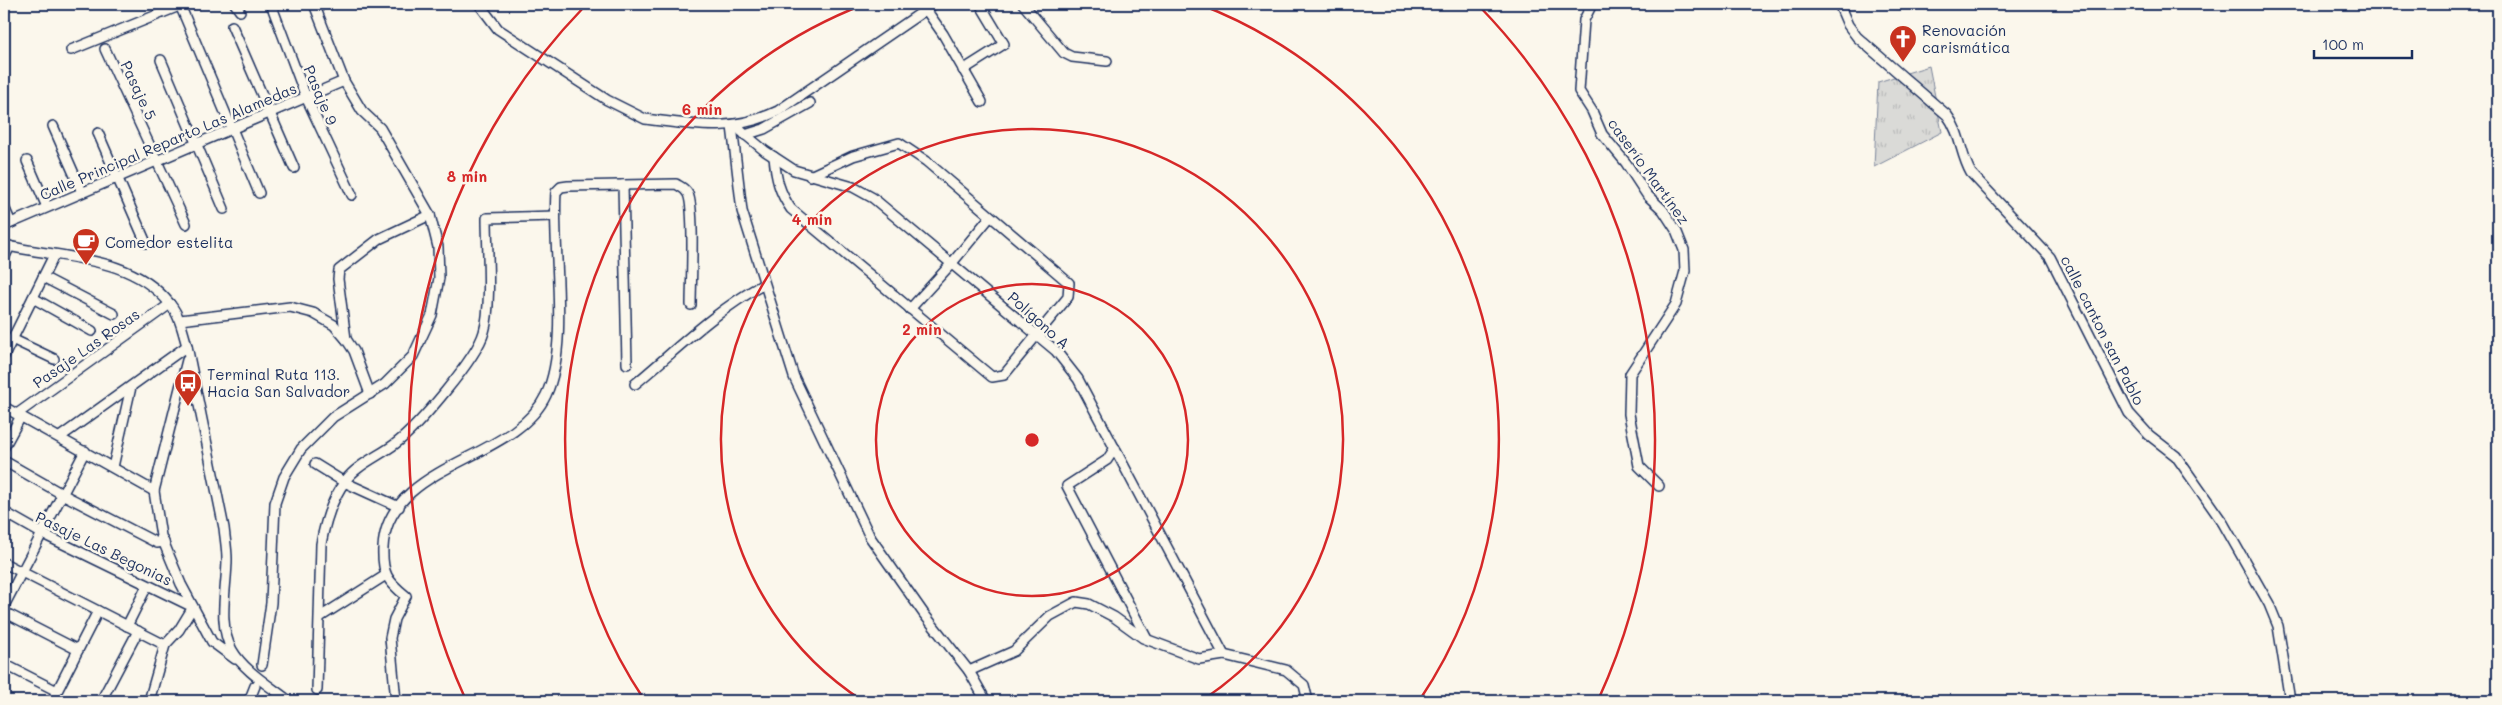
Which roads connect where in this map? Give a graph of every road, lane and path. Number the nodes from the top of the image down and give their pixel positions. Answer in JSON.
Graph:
{"nodes":[{"id":1,"x":271,"y":4,"type":"edge"},
{"id":2,"x":314,"y":4,"type":"edge"},
{"id":3,"x":479,"y":4,"type":"edge"},
{"id":4,"x":980,"y":4,"type":"edge"},
{"id":5,"x":1024,"y":4,"type":"edge"},
{"id":6,"x":1592,"y":4,"type":"edge"},
{"id":7,"x":1840,"y":4,"type":"edge"},
{"id":8,"x":182,"y":5,"type":"edge"},
{"id":9,"x":928,"y":6,"type":"edge"},
{"id":10,"x":232,"y":26,"type":"dead end"},
{"id":11,"x":104,"y":49,"type":"dead end"},
{"id":12,"x":71,"y":50,"type":"dead end"},
{"id":13,"x":160,"y":60,"type":"dead end"},
{"id":14,"x":1107,"y":61,"type":"dead end"},
{"id":15,"x":963,"y":70,"type":"junction"},
{"id":16,"x":344,"y":81,"type":"junction"},
{"id":17,"x":306,"y":98,"type":"junction"},
{"id":18,"x":982,"y":102,"type":"dead end"},
{"id":19,"x":810,"y":103,"type":"dead end"},
{"id":20,"x":269,"y":112,"type":"junction"},
{"id":21,"x":735,"y":125,"type":"junction"},
{"id":22,"x":54,"y":126,"type":"dead end"},
{"id":23,"x":230,"y":128,"type":"junction"},
{"id":24,"x":98,"y":133,"type":"dead end"},
{"id":25,"x":746,"y":134,"type":"junction"},
{"id":26,"x":195,"y":144,"type":"junction"},
{"id":27,"x":774,"y":157,"type":"junction"},
{"id":28,"x":156,"y":160,"type":"junction"},
{"id":29,"x":27,"y":161,"type":"dead end"},
{"id":30,"x":294,"y":168,"type":"dead end"},
{"id":31,"x":810,"y":176,"type":"junction"},
{"id":32,"x":117,"y":177,"type":"junction"},
{"id":33,"x":623,"y":185,"type":"junction"},
{"id":34,"x":82,"y":192,"type":"junction"},
{"id":35,"x":259,"y":193,"type":"dead end"},
{"id":36,"x":352,"y":195,"type":"dead end"},
{"id":37,"x":4,"y":207,"type":"edge"},
{"id":38,"x":47,"y":207,"type":"junction"},
{"id":39,"x":224,"y":209,"type":"dead end"},
{"id":40,"x":430,"y":215,"type":"junction"},
{"id":41,"x":555,"y":216,"type":"junction"},
{"id":42,"x":990,"y":217,"type":"junction"},
{"id":43,"x":7,"y":224,"type":"edge"},
{"id":44,"x":186,"y":224,"type":"dead end"},
{"id":45,"x":146,"y":243,"type":"dead end"},
{"id":46,"x":7,"y":245,"type":"edge"},
{"id":47,"x":54,"y":254,"type":"junction"},
{"id":48,"x":4,"y":258,"type":"edge"},
{"id":49,"x":952,"y":263,"type":"junction"},
{"id":50,"x":43,"y":277,"type":"junction"},
{"id":51,"x":764,"y":284,"type":"junction"},
{"id":52,"x":32,"y":298,"type":"junction"},
{"id":53,"x":170,"y":304,"type":"junction"},
{"id":54,"x":692,"y":304,"type":"dead end"},
{"id":55,"x":910,"y":309,"type":"junction"},
{"id":56,"x":114,"y":314,"type":"dead end"},
{"id":57,"x":180,"y":320,"type":"junction"},
{"id":58,"x":92,"y":331,"type":"dead end"},
{"id":59,"x":1036,"y":334,"type":"junction"},
{"id":60,"x":12,"y":339,"type":"junction"},
{"id":61,"x":346,"y":339,"type":"junction"},
{"id":62,"x":187,"y":346,"type":"junction"},
{"id":63,"x":4,"y":356,"type":"edge"},
{"id":64,"x":188,"y":357,"type":"junction"},
{"id":65,"x":54,"y":359,"type":"dead end"},
{"id":66,"x":627,"y":364,"type":"dead end"},
{"id":67,"x":635,"y":384,"type":"dead end"},
{"id":68,"x":131,"y":387,"type":"junction"},
{"id":69,"x":370,"y":394,"type":"junction"},
{"id":70,"x":4,"y":408,"type":"edge"},
{"id":71,"x":19,"y":415,"type":"junction"},
{"id":72,"x":60,"y":437,"type":"junction"},
{"id":73,"x":4,"y":447,"type":"edge"},
{"id":74,"x":1115,"y":448,"type":"junction"},
{"id":75,"x":85,"y":451,"type":"junction"},
{"id":76,"x":4,"y":461,"type":"edge"},
{"id":77,"x":315,"y":464,"type":"dead end"},
{"id":78,"x":113,"y":467,"type":"junction"},
{"id":79,"x":344,"y":482,"type":"junction"},
{"id":80,"x":1659,"y":486,"type":"dead end"},
{"id":81,"x":154,"y":491,"type":"junction"},
{"id":82,"x":62,"y":494,"type":"junction"},
{"id":83,"x":399,"y":507,"type":"junction"},
{"id":84,"x":4,"y":512,"type":"edge"},
{"id":85,"x":41,"y":533,"type":"junction"},
{"id":86,"x":164,"y":542,"type":"junction"},
{"id":87,"x":4,"y":564,"type":"edge"},
{"id":88,"x":20,"y":573,"type":"junction"},
{"id":89,"x":386,"y":575,"type":"junction"},
{"id":90,"x":147,"y":586,"type":"junction"},
{"id":91,"x":4,"y":606,"type":"edge"},
{"id":92,"x":193,"y":606,"type":"junction"},
{"id":93,"x":98,"y":611,"type":"junction"},
{"id":94,"x":4,"y":612,"type":"edge"},
{"id":95,"x":320,"y":617,"type":"junction"},
{"id":96,"x":127,"y":626,"type":"junction"},
{"id":97,"x":138,"y":631,"type":"junction"},
{"id":98,"x":1147,"y":639,"type":"junction"},
{"id":99,"x":165,"y":645,"type":"junction"},
{"id":100,"x":78,"y":650,"type":"junction"},
{"id":101,"x":1224,"y":655,"type":"junction"},
{"id":102,"x":4,"y":664,"type":"edge"},
{"id":103,"x":262,"y":665,"type":"dead end"},
{"id":104,"x":247,"y":668,"type":"junction"},
{"id":105,"x":969,"y":670,"type":"junction"},
{"id":106,"x":255,"y":686,"type":"dead end"},
{"id":107,"x":317,"y":690,"type":"dead end"},
{"id":108,"x":57,"y":691,"type":"junction"},
{"id":109,"x":52,"y":701,"type":"edge"},
{"id":110,"x":101,"y":701,"type":"edge"},
{"id":111,"x":148,"y":701,"type":"edge"},
{"id":112,"x":249,"y":701,"type":"edge"},
{"id":113,"x":289,"y":701,"type":"edge"},
{"id":114,"x":396,"y":701,"type":"edge"},
{"id":115,"x":986,"y":701,"type":"edge"},
{"id":116,"x":1308,"y":701,"type":"edge"},
{"id":117,"x":2290,"y":701,"type":"edge"}],
"edges":[{"from":1,"to":17,"type":"street","name":"Pasaje 9"},
{"from":2,"to":16,"type":"street"},
{"from":3,"to":21,"type":"street"},
{"from":4,"to":15,"type":"street"},
{"from":5,"to":14,"type":"street"},
{"from":6,"to":80,"type":"street","name":"caserío Martínez"},
{"from":7,"to":117,"type":"street","name":"calle canton san Pablo"},
{"from":8,"to":12,"type":"street"},
{"from":8,"to":23,"type":"street"},
{"from":9,"to":15,"type":"street"},
{"from":9,"to":21,"type":"street"},
{"from":10,"to":20,"type":"street"},
{"from":11,"to":28,"type":"street","name":"Pasaje 5"},
{"from":13,"to":26,"type":"street"},
{"from":15,"to":18,"type":"street"},
{"from":16,"to":17,"type":"street","name":"Calle Principal Reparto Las Alamedas"},
{"from":16,"to":40,"type":"street"},
{"from":17,"to":20,"type":"street","name":"Calle Principal Reparto Las Alamedas"},
{"from":17,"to":36,"type":"street","name":"Pasaje 9"},
{"from":19,"to":25,"type":"street"},
{"from":20,"to":23,"type":"street","name":"Calle Principal Reparto Las Alamedas"},
{"from":20,"to":30,"type":"street"},
{"from":21,"to":25,"type":"street","name":"Polígono A"},
{"from":21,"to":51,"type":"street"},
{"from":22,"to":34,"type":"street"},
{"from":23,"to":26,"type":"street","name":"Calle Principal Reparto Las Alamedas"},
{"from":23,"to":35,"type":"street"},
{"from":24,"to":32,"type":"street"},
{"from":25,"to":27,"type":"street","name":"Polígono A"},
{"from":26,"to":28,"type":"street","name":"Calle Principal Reparto Las Alamedas"},
{"from":26,"to":39,"type":"street"},
{"from":27,"to":31,"type":"street","name":"Polígono A"},
{"from":27,"to":55,"type":"street"},
{"from":28,"to":32,"type":"street","name":"Calle Principal Reparto Las Alamedas"},
{"from":28,"to":44,"type":"street","name":"Pasaje 5"},
{"from":29,"to":38,"type":"street"},
{"from":31,"to":42,"type":"street"},
{"from":31,"to":49,"type":"street","name":"Polígono A"},
{"from":32,"to":34,"type":"street","name":"Calle Principal Reparto Las Alamedas"},
{"from":32,"to":45,"type":"street"},
{"from":33,"to":41,"type":"street"},
{"from":33,"to":54,"type":"street"},
{"from":33,"to":66,"type":"street"},
{"from":34,"to":38,"type":"street","name":"Calle Principal Reparto Las Alamedas"},
{"from":37,"to":43,"type":"street"},
{"from":38,"to":43,"type":"street","name":"Calle Principal Reparto Las Alamedas"},
{"from":40,"to":61,"type":"street"},
{"from":40,"to":69,"type":"street"},
{"from":41,"to":79,"type":"street"},
{"from":41,"to":83,"type":"street"},
{"from":42,"to":49,"type":"street"},
{"from":42,"to":59,"type":"street"},
{"from":46,"to":47,"type":"street"},
{"from":46,"to":48,"type":"street"},
{"from":47,"to":50,"type":"street"},
{"from":47,"to":53,"type":"street"},
{"from":49,"to":55,"type":"street"},
{"from":49,"to":59,"type":"street","name":"Polígono A"},
{"from":50,"to":52,"type":"street"},
{"from":50,"to":56,"type":"street"},
{"from":51,"to":67,"type":"street"},
{"from":51,"to":105,"type":"street"},
{"from":52,"to":58,"type":"street"},
{"from":52,"to":60,"type":"street"},
{"from":53,"to":57,"type":"street"},
{"from":53,"to":71,"type":"street","name":"Pasaje Las Rosas"},
{"from":55,"to":59,"type":"street"},
{"from":57,"to":61,"type":"street"},
{"from":57,"to":62,"type":"street"},
{"from":59,"to":74,"type":"street","name":"Polígono A"},
{"from":60,"to":63,"type":"street"},
{"from":60,"to":65,"type":"street"},
{"from":61,"to":69,"type":"street"},
{"from":62,"to":64,"type":"street"},
{"from":62,"to":68,"type":"street"},
{"from":64,"to":81,"type":"street"},
{"from":64,"to":104,"type":"street"},
{"from":68,"to":72,"type":"street"},
{"from":68,"to":78,"type":"street"},
{"from":69,"to":103,"type":"street"},
{"from":70,"to":71,"type":"street"},
{"from":71,"to":72,"type":"street"},
{"from":71,"to":73,"type":"street"},
{"from":72,"to":75,"type":"street"},
{"from":74,"to":98,"type":"street"},
{"from":74,"to":101,"type":"street","name":"Polígono A"},
{"from":75,"to":78,"type":"street"},
{"from":75,"to":82,"type":"street"},
{"from":76,"to":82,"type":"street"},
{"from":77,"to":79,"type":"street"},
{"from":78,"to":81,"type":"street"},
{"from":79,"to":83,"type":"street"},
{"from":79,"to":95,"type":"street"},
{"from":81,"to":86,"type":"street"},
{"from":82,"to":85,"type":"street"},
{"from":82,"to":86,"type":"street"},
{"from":83,"to":89,"type":"street"},
{"from":84,"to":85,"type":"street","name":"Pasaje Las Begonias"},
{"from":85,"to":88,"type":"street"},
{"from":85,"to":90,"type":"street","name":"Pasaje Las Begonias"},
{"from":86,"to":92,"type":"street"},
{"from":87,"to":88,"type":"street"},
{"from":88,"to":91,"type":"street"},
{"from":88,"to":93,"type":"street"},
{"from":89,"to":95,"type":"street"},
{"from":89,"to":114,"type":"street"},
{"from":90,"to":92,"type":"street","name":"Pasaje Las Begonias"},
{"from":90,"to":96,"type":"street"},
{"from":92,"to":99,"type":"street"},
{"from":92,"to":104,"type":"street"},
{"from":93,"to":96,"type":"street"},
{"from":93,"to":100,"type":"street"},
{"from":94,"to":100,"type":"street"},
{"from":95,"to":107,"type":"street"},
{"from":96,"to":97,"type":"street"},
{"from":97,"to":99,"type":"street"},
{"from":97,"to":110,"type":"street"},
{"from":98,"to":101,"type":"street"},
{"from":98,"to":105,"type":"street"},
{"from":99,"to":111,"type":"street"},
{"from":100,"to":108,"type":"street"},
{"from":101,"to":116,"type":"street"},
{"from":102,"to":108,"type":"street"},
{"from":104,"to":113,"type":"street"},
{"from":105,"to":115,"type":"street"},
{"from":106,"to":112,"type":"street"},
{"from":108,"to":109,"type":"street"}]}
